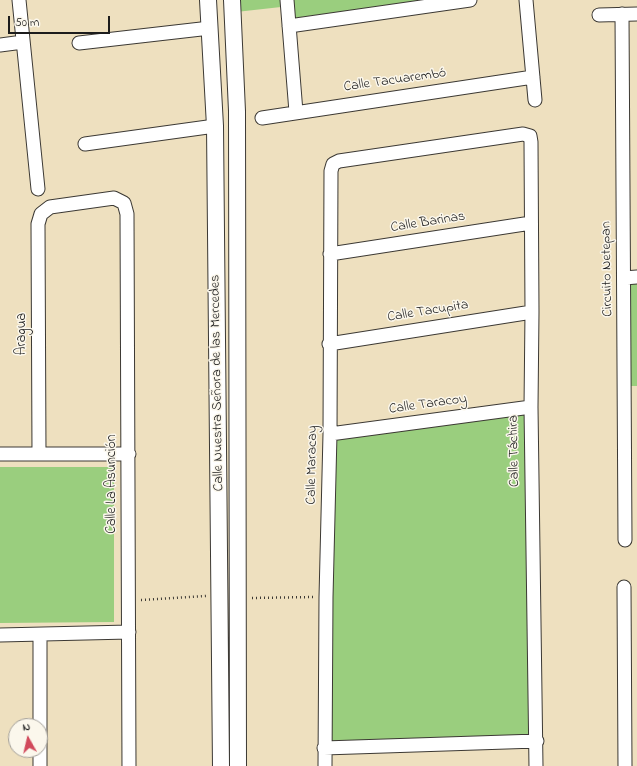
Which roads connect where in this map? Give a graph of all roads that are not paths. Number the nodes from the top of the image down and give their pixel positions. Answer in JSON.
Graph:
{"nodes":[{"id":1,"x":19,"y":0,"type":"edge"},
{"id":2,"x":208,"y":0,"type":"edge"},
{"id":3,"x":232,"y":0,"type":"edge"},
{"id":4,"x":287,"y":0,"type":"edge"},
{"id":5,"x":470,"y":0,"type":"edge"},
{"id":6,"x":526,"y":0,"type":"edge"},
{"id":7,"x":622,"y":14,"type":"junction"},
{"id":8,"x":637,"y":14,"type":"edge"},
{"id":9,"x":599,"y":15,"type":"dead end"},
{"id":10,"x":289,"y":26,"type":"junction"},
{"id":11,"x":210,"y":28,"type":"junction"},
{"id":12,"x":23,"y":42,"type":"junction"},
{"id":13,"x":79,"y":43,"type":"dead end"},
{"id":14,"x":0,"y":45,"type":"edge"},
{"id":15,"x":533,"y":77,"type":"junction"},
{"id":16,"x":535,"y":100,"type":"dead end"},
{"id":17,"x":237,"y":110,"type":"junction"},
{"id":18,"x":296,"y":112,"type":"junction"},
{"id":19,"x":262,"y":118,"type":"dead end"},
{"id":20,"x":214,"y":119,"type":"junction"},
{"id":21,"x":530,"y":136,"type":"joint"},
{"id":22,"x":85,"y":144,"type":"dead end"},
{"id":23,"x":38,"y":190,"type":"dead end"},
{"id":24,"x":124,"y":203,"type":"joint"},
{"id":25,"x":531,"y":223,"type":"junction"},
{"id":26,"x":330,"y":254,"type":"junction"},
{"id":27,"x":631,"y":278,"type":"edge"},
{"id":28,"x":532,"y":312,"type":"junction"},
{"id":29,"x":329,"y":344,"type":"junction"},
{"id":30,"x":531,"y":407,"type":"junction"},
{"id":31,"x":330,"y":434,"type":"junction"},
{"id":32,"x":0,"y":454,"type":"edge"},
{"id":33,"x":39,"y":454,"type":"junction"},
{"id":34,"x":129,"y":454,"type":"junction"},
{"id":35,"x":631,"y":524,"type":"edge"},
{"id":36,"x":625,"y":540,"type":"dead end"},
{"id":37,"x":624,"y":587,"type":"dead end"},
{"id":38,"x":220,"y":596,"type":"junction"},
{"id":39,"x":238,"y":599,"type":"junction"},
{"id":40,"x":631,"y":606,"type":"edge"},
{"id":41,"x":129,"y":632,"type":"junction"},
{"id":42,"x":0,"y":635,"type":"edge"},
{"id":43,"x":40,"y":635,"type":"junction"},
{"id":44,"x":537,"y":742,"type":"junction"},
{"id":45,"x":324,"y":748,"type":"junction"},
{"id":46,"x":40,"y":766,"type":"edge"},
{"id":47,"x":128,"y":766,"type":"edge"},
{"id":48,"x":221,"y":766,"type":"edge"},
{"id":49,"x":238,"y":766,"type":"edge"},
{"id":50,"x":324,"y":766,"type":"edge"},
{"id":51,"x":536,"y":766,"type":"edge"},
{"id":52,"x":625,"y":766,"type":"edge"}],
"edges":[{"from":1,"to":12,"type":"street"},
{"from":2,"to":11,"type":"street","name":"Calle Nuestra Señora de las Mercedes"},
{"from":3,"to":17,"type":"street","name":"Calle Nuestra Señora de las Mercedes"},
{"from":4,"to":10,"type":"street"},
{"from":5,"to":10,"type":"street"},
{"from":6,"to":15,"type":"street"},
{"from":7,"to":8,"type":"street"},
{"from":7,"to":9,"type":"street"},
{"from":7,"to":27,"type":"street","name":"Circuito Netepan"},
{"from":10,"to":18,"type":"street"},
{"from":11,"to":13,"type":"street"},
{"from":11,"to":20,"type":"street","name":"Calle Nuestra Señora de las Mercedes"},
{"from":12,"to":14,"type":"street"},
{"from":12,"to":23,"type":"street"},
{"from":15,"to":16,"type":"street"},
{"from":15,"to":18,"type":"street","name":"Calle Tacuarembó"},
{"from":17,"to":20,"type":"street"},
{"from":17,"to":39,"type":"street","name":"Calle Nuestra Señora de las Mercedes"},
{"from":18,"to":19,"type":"street","name":"Calle Tacuarembó"},
{"from":20,"to":22,"type":"street"},
{"from":20,"to":38,"type":"street","name":"Calle Nuestra Señora de las Mercedes"},
{"from":21,"to":25,"type":"street","name":"Calle Táchira"},
{"from":21,"to":26,"type":"street","name":"Calle Maracay"},
{"from":24,"to":33,"type":"street","name":"Aragua"},
{"from":24,"to":34,"type":"street","name":"Calle La Asunción"},
{"from":25,"to":26,"type":"street","name":"Calle Barinas"},
{"from":25,"to":28,"type":"street","name":"Calle Táchira"},
{"from":26,"to":29,"type":"street","name":"Calle Maracay"},
{"from":27,"to":35,"type":"street","name":"Circuito Netepan"},
{"from":28,"to":29,"type":"street","name":"Calle Tacupita"},
{"from":28,"to":30,"type":"street","name":"Calle Táchira"},
{"from":29,"to":31,"type":"street","name":"Calle Maracay"},
{"from":30,"to":31,"type":"street","name":"Calle Taracoy"},
{"from":30,"to":44,"type":"street","name":"Calle Táchira"},
{"from":31,"to":45,"type":"street","name":"Calle Maracay"},
{"from":32,"to":33,"type":"street"},
{"from":33,"to":34,"type":"street"},
{"from":34,"to":41,"type":"street","name":"Calle La Asunción"},
{"from":35,"to":36,"type":"street","name":"Circuito Netepan"},
{"from":37,"to":40,"type":"street"},
{"from":38,"to":39,"type":"street"},
{"from":38,"to":48,"type":"street","name":"Calle Nuestra Señora de las Mercedes"},
{"from":39,"to":49,"type":"street","name":"Calle Nuestra Señora de las Mercedes"},
{"from":40,"to":52,"type":"street"},
{"from":41,"to":43,"type":"street"},
{"from":41,"to":47,"type":"street","name":"Calle La Asunción"},
{"from":42,"to":43,"type":"street"},
{"from":43,"to":46,"type":"street"},
{"from":44,"to":45,"type":"street"},
{"from":44,"to":51,"type":"street","name":"Calle Táchira"},
{"from":45,"to":50,"type":"street","name":"Calle Maracay"}]}
